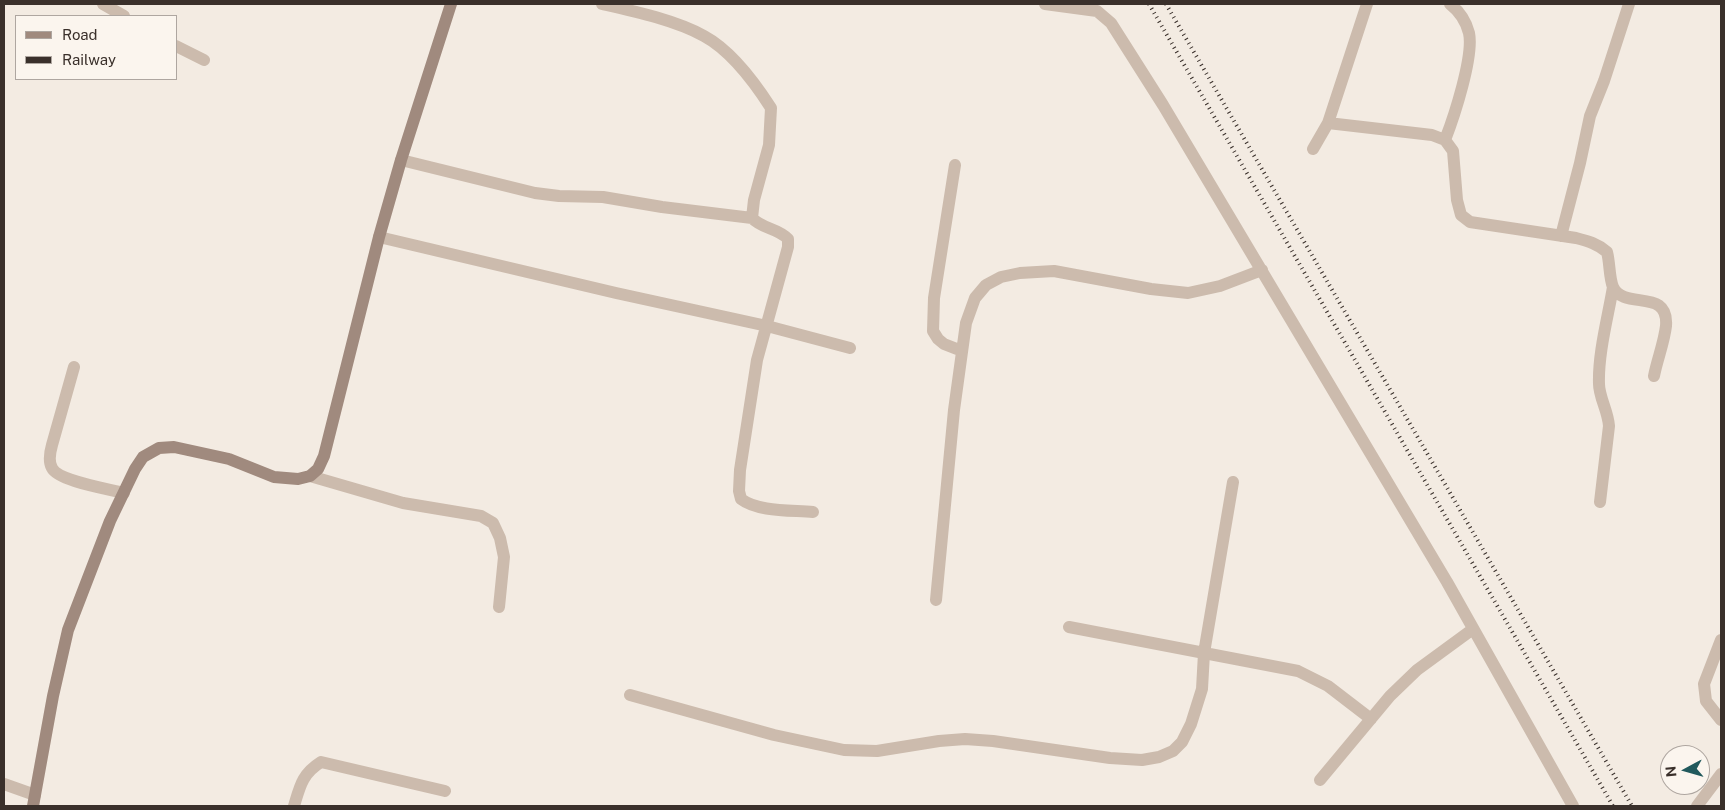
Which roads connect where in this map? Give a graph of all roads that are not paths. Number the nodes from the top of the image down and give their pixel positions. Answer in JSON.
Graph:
{"nodes":[{"id":1,"x":103,"y":4,"type":"edge"},
{"id":2,"x":451,"y":4,"type":"edge"},
{"id":3,"x":602,"y":4,"type":"edge"},
{"id":4,"x":1045,"y":4,"type":"edge"},
{"id":5,"x":1367,"y":4,"type":"edge"},
{"id":6,"x":1450,"y":4,"type":"edge"},
{"id":7,"x":1629,"y":4,"type":"edge"},
{"id":8,"x":122,"y":15,"type":"edge"},
{"id":9,"x":178,"y":47,"type":"edge"},
{"id":10,"x":204,"y":60,"type":"dead end"},
{"id":11,"x":1328,"y":123,"type":"junction"},
{"id":12,"x":1445,"y":140,"type":"junction"},
{"id":13,"x":1313,"y":149,"type":"dead end"},
{"id":14,"x":401,"y":160,"type":"junction"},
{"id":15,"x":955,"y":165,"type":"dead end"},
{"id":16,"x":752,"y":218,"type":"junction"},
{"id":17,"x":379,"y":236,"type":"junction"},
{"id":18,"x":1561,"y":236,"type":"junction"},
{"id":19,"x":1262,"y":270,"type":"junction"},
{"id":20,"x":1613,"y":287,"type":"junction"},
{"id":21,"x":767,"y":326,"type":"junction"},
{"id":22,"x":850,"y":348,"type":"dead end"},
{"id":23,"x":962,"y":351,"type":"junction"},
{"id":24,"x":74,"y":367,"type":"dead end"},
{"id":25,"x":1654,"y":376,"type":"dead end"},
{"id":26,"x":310,"y":476,"type":"junction"},
{"id":27,"x":1233,"y":482,"type":"dead end"},
{"id":28,"x":124,"y":493,"type":"junction"},
{"id":29,"x":1600,"y":502,"type":"dead end"},
{"id":30,"x":813,"y":512,"type":"dead end"},
{"id":31,"x":936,"y":600,"type":"dead end"},
{"id":32,"x":499,"y":607,"type":"dead end"},
{"id":33,"x":1068,"y":627,"type":"dead end"},
{"id":34,"x":1473,"y":629,"type":"junction"},
{"id":35,"x":1721,"y":640,"type":"edge"},
{"id":36,"x":1204,"y":653,"type":"junction"},
{"id":37,"x":630,"y":695,"type":"dead end"},
{"id":38,"x":1370,"y":719,"type":"junction"},
{"id":39,"x":1721,"y":720,"type":"edge"},
{"id":40,"x":1720,"y":779,"type":"edge"},
{"id":41,"x":1320,"y":780,"type":"dead end"},
{"id":42,"x":4,"y":784,"type":"edge"},
{"id":43,"x":445,"y":791,"type":"dead end"},
{"id":44,"x":34,"y":801,"type":"edge"},
{"id":45,"x":294,"y":806,"type":"edge"},
{"id":46,"x":1573,"y":806,"type":"edge"},
{"id":47,"x":1697,"y":806,"type":"edge"}],
"edges":[{"from":1,"to":8,"type":"street"},
{"from":2,"to":14,"type":"street"},
{"from":3,"to":16,"type":"street"},
{"from":4,"to":19,"type":"street"},
{"from":5,"to":11,"type":"street"},
{"from":6,"to":12,"type":"street"},
{"from":7,"to":18,"type":"street"},
{"from":9,"to":10,"type":"street"},
{"from":11,"to":12,"type":"street"},
{"from":11,"to":13,"type":"street"},
{"from":12,"to":18,"type":"street"},
{"from":14,"to":16,"type":"street"},
{"from":14,"to":17,"type":"street"},
{"from":15,"to":23,"type":"street"},
{"from":16,"to":21,"type":"street"},
{"from":17,"to":21,"type":"street"},
{"from":17,"to":26,"type":"street"},
{"from":18,"to":20,"type":"street"},
{"from":19,"to":23,"type":"street"},
{"from":19,"to":34,"type":"street"},
{"from":20,"to":25,"type":"street"},
{"from":20,"to":29,"type":"street"},
{"from":21,"to":22,"type":"street"},
{"from":21,"to":30,"type":"street"},
{"from":23,"to":31,"type":"street"},
{"from":24,"to":28,"type":"street"},
{"from":26,"to":28,"type":"street"},
{"from":26,"to":32,"type":"street"},
{"from":27,"to":36,"type":"street"},
{"from":28,"to":44,"type":"street"},
{"from":33,"to":36,"type":"street"},
{"from":34,"to":38,"type":"street"},
{"from":34,"to":46,"type":"street"},
{"from":35,"to":39,"type":"street"},
{"from":36,"to":37,"type":"street"},
{"from":36,"to":38,"type":"street"},
{"from":38,"to":41,"type":"street"},
{"from":40,"to":47,"type":"street"},
{"from":42,"to":44,"type":"street"},
{"from":43,"to":45,"type":"street"}]}
